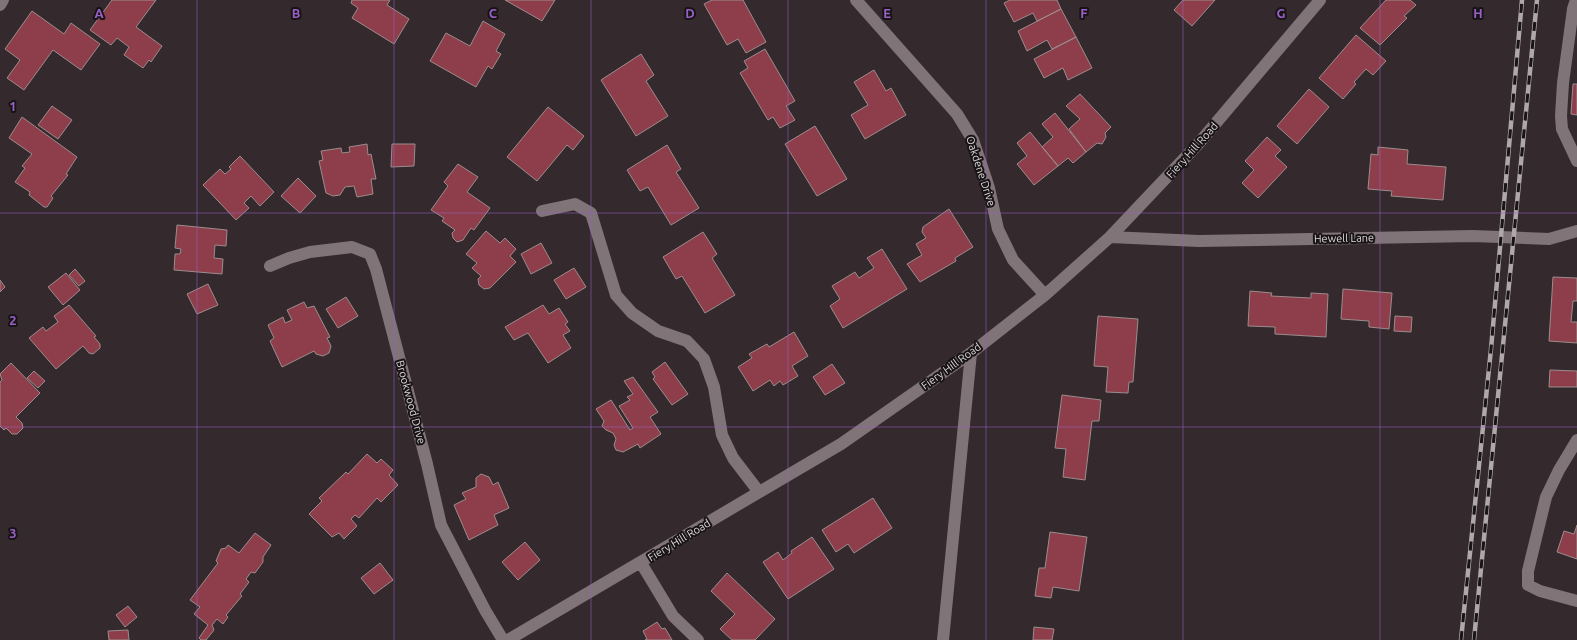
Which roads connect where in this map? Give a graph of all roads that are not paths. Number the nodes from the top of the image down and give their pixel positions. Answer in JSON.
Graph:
{"nodes":[{"id":1,"x":3,"y":0,"type":"edge"},
{"id":2,"x":856,"y":0,"type":"edge"},
{"id":3,"x":1320,"y":0,"type":"edge"},
{"id":4,"x":1576,"y":0,"type":"edge"},
{"id":5,"x":0,"y":5,"type":"edge"},
{"id":6,"x":1577,"y":161,"type":"edge"},
{"id":7,"x":542,"y":211,"type":"dead end"},
{"id":8,"x":1577,"y":231,"type":"edge"},
{"id":9,"x":1110,"y":237,"type":"junction"},
{"id":10,"x":270,"y":266,"type":"dead end"},
{"id":11,"x":1045,"y":295,"type":"junction"},
{"id":12,"x":971,"y":353,"type":"junction"},
{"id":13,"x":1577,"y":440,"type":"edge"},
{"id":14,"x":759,"y":492,"type":"junction"},
{"id":15,"x":641,"y":563,"type":"junction"},
{"id":16,"x":1577,"y":601,"type":"edge"},
{"id":17,"x":503,"y":640,"type":"edge"},
{"id":18,"x":508,"y":640,"type":"edge"},
{"id":19,"x":698,"y":640,"type":"edge"},
{"id":20,"x":943,"y":640,"type":"edge"}],
"edges":[{"from":1,"to":5,"type":"street"},
{"from":2,"to":11,"type":"street","name":"Oakdene Drive"},
{"from":3,"to":9,"type":"street","name":"Fiery Hill Road"},
{"from":4,"to":6,"type":"street"},
{"from":7,"to":14,"type":"street"},
{"from":8,"to":9,"type":"street","name":"Hewell Lane"},
{"from":9,"to":11,"type":"street","name":"Fiery Hill Road"},
{"from":10,"to":17,"type":"street","name":"Brookwood Drive"},
{"from":11,"to":12,"type":"street","name":"Fiery Hill Road"},
{"from":12,"to":14,"type":"street","name":"Fiery Hill Road"},
{"from":12,"to":20,"type":"street"},
{"from":13,"to":16,"type":"street"},
{"from":14,"to":15,"type":"street","name":"Fiery Hill Road"},
{"from":15,"to":18,"type":"street","name":"Fiery Hill Road"},
{"from":15,"to":19,"type":"street"}]}
